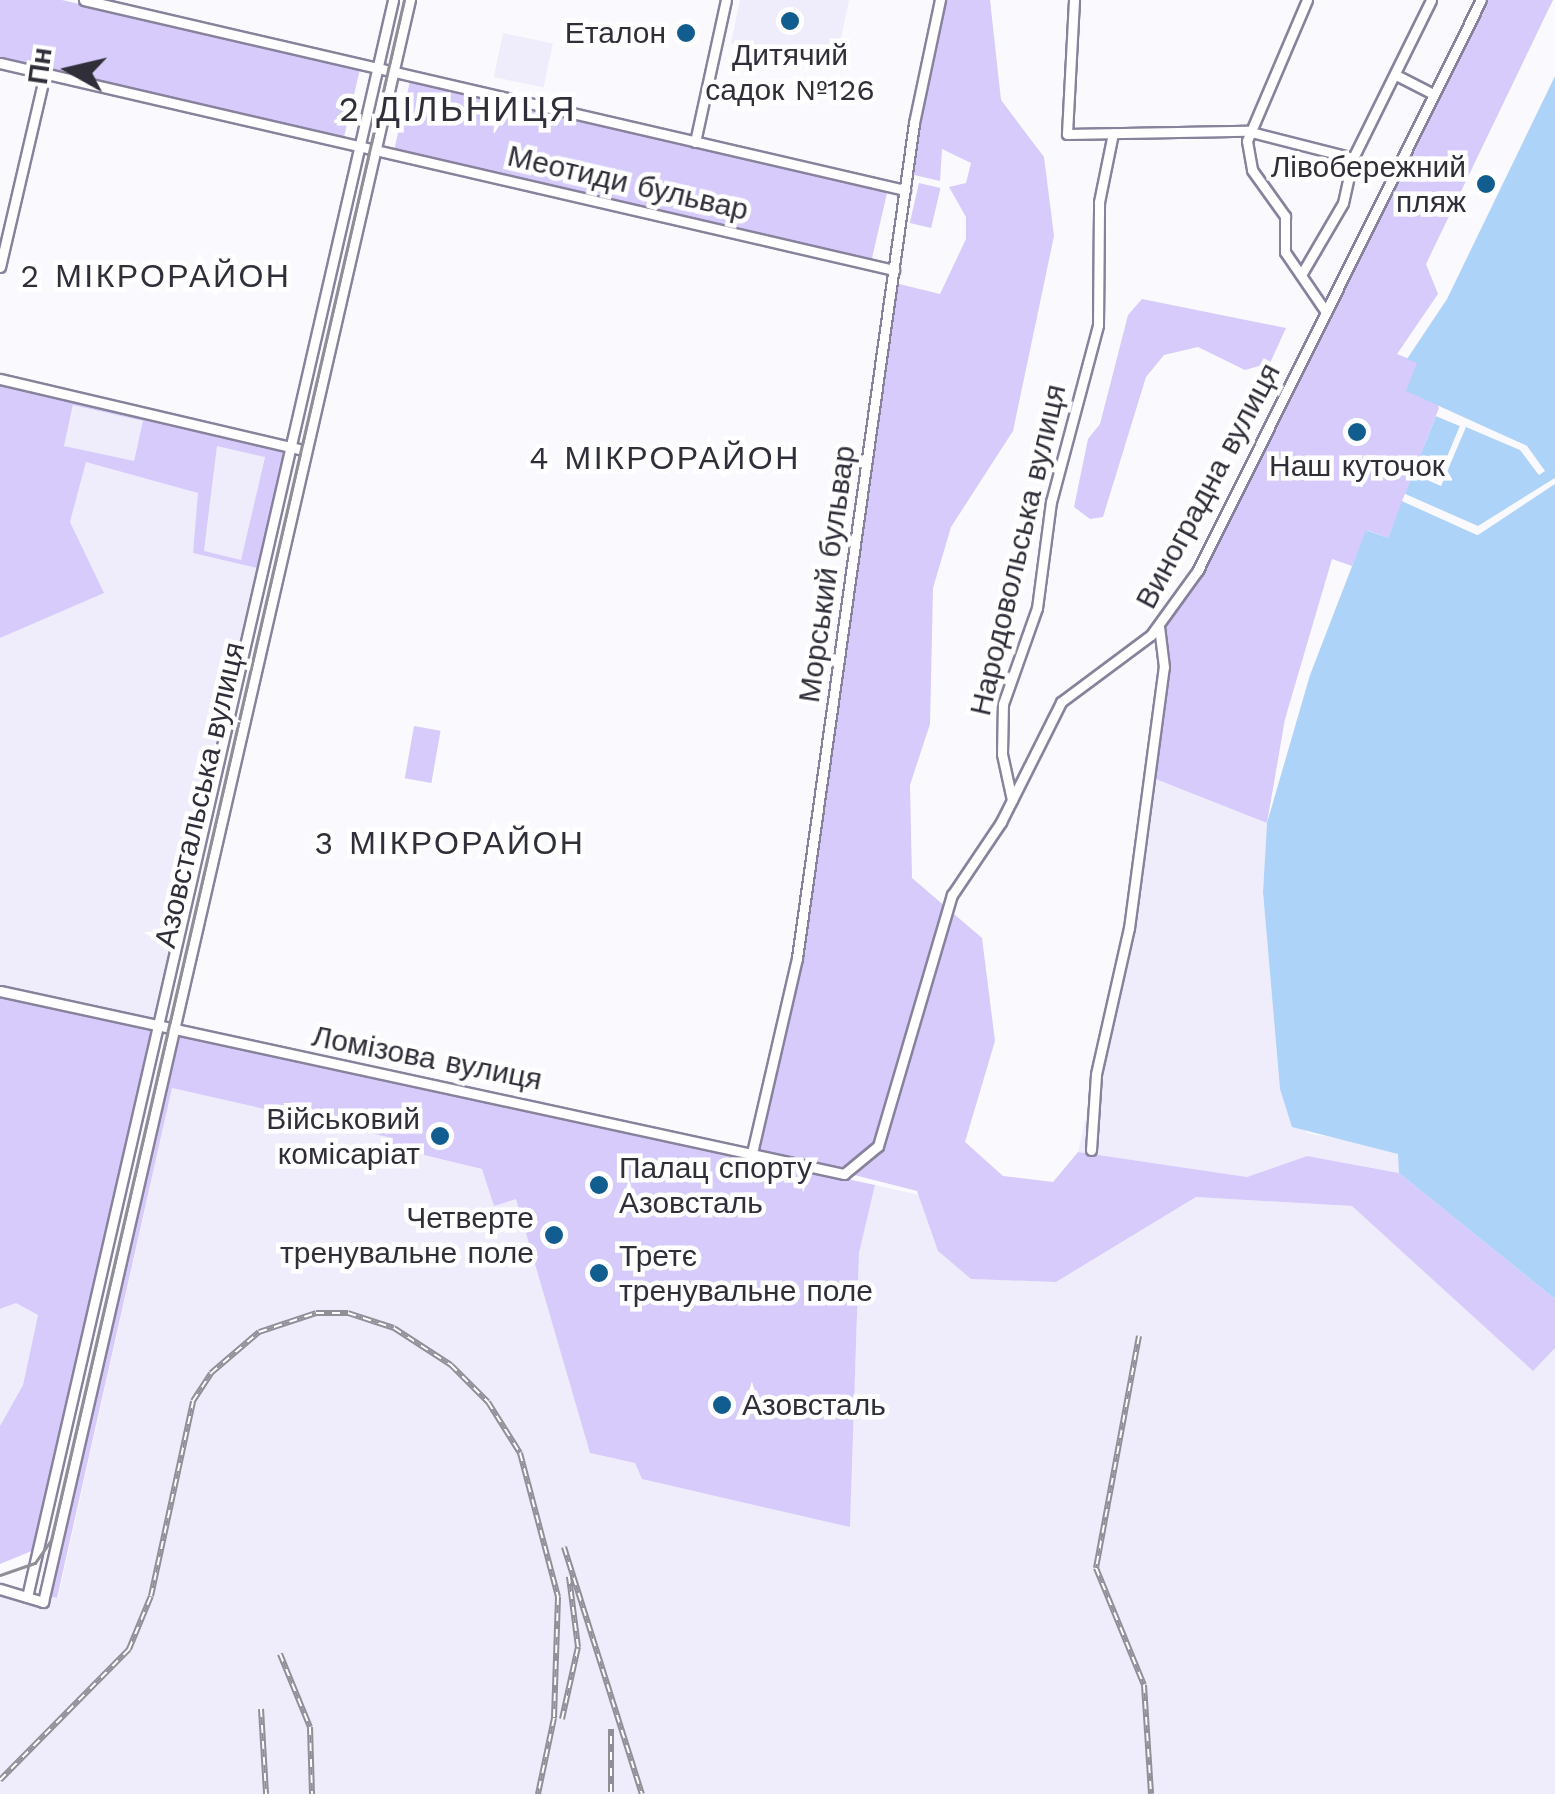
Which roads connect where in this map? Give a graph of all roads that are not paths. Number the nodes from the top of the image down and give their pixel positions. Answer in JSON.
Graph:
{"nodes":[{"id":1,"x":84,"y":0,"type":"edge"},
{"id":2,"x":393,"y":0,"type":"edge"},
{"id":3,"x":410,"y":0,"type":"edge"},
{"id":4,"x":726,"y":0,"type":"edge"},
{"id":5,"x":940,"y":0,"type":"edge"},
{"id":6,"x":1074,"y":0,"type":"edge"},
{"id":7,"x":1308,"y":0,"type":"edge"},
{"id":8,"x":1431,"y":0,"type":"edge"},
{"id":9,"x":1480,"y":0,"type":"edge"},
{"id":10,"x":0,"y":63,"type":"edge"},
{"id":11,"x":378,"y":68,"type":"junction"},
{"id":12,"x":394,"y":72,"type":"junction"},
{"id":13,"x":46,"y":73,"type":"junction"},
{"id":14,"x":1398,"y":76,"type":"junction"},
{"id":15,"x":1434,"y":94,"type":"junction"},
{"id":16,"x":1247,"y":130,"type":"junction"},
{"id":17,"x":1114,"y":133,"type":"junction"},
{"id":18,"x":694,"y":142,"type":"junction"},
{"id":19,"x":360,"y":146,"type":"junction"},
{"id":20,"x":376,"y":150,"type":"junction"},
{"id":21,"x":1353,"y":158,"type":"junction"},
{"id":22,"x":905,"y":190,"type":"junction"},
{"id":23,"x":0,"y":267,"type":"edge"},
{"id":24,"x":894,"y":270,"type":"junction"},
{"id":25,"x":1301,"y":276,"type":"junction"},
{"id":26,"x":1326,"y":312,"type":"junction"},
{"id":27,"x":0,"y":380,"type":"edge"},
{"id":28,"x":290,"y":447,"type":"junction"},
{"id":29,"x":306,"y":451,"type":"junction"},
{"id":30,"x":1158,"y":628,"type":"junction"},
{"id":31,"x":1012,"y":800,"type":"junction"},
{"id":32,"x":0,"y":991,"type":"edge"},
{"id":33,"x":156,"y":1027,"type":"junction"},
{"id":34,"x":171,"y":1030,"type":"junction"},
{"id":35,"x":1091,"y":1150,"type":"dead end"},
{"id":36,"x":752,"y":1153,"type":"junction"},
{"id":37,"x":0,"y":1590,"type":"edge"},
{"id":38,"x":27,"y":1597,"type":"junction"}],
"edges":[{"from":1,"to":11,"type":"street","name":"Меотиди бульвар"},
{"from":2,"to":11,"type":"street","name":"Азовстальська вулиця"},
{"from":3,"to":12,"type":"street","name":"Азовстальська вулиця"},
{"from":4,"to":18,"type":"street"},
{"from":5,"to":22,"type":"street","name":"Морський бульвар"},
{"from":6,"to":17,"type":"street"},
{"from":7,"to":16,"type":"street"},
{"from":8,"to":14,"type":"street"},
{"from":9,"to":15,"type":"street","name":"Виноградна вулиця"},
{"from":10,"to":13,"type":"street","name":"Меотиди бульвар"},
{"from":11,"to":12,"type":"street","name":"Меотиди бульвар"},
{"from":11,"to":19,"type":"street","name":"Азовстальська вулиця"},
{"from":12,"to":18,"type":"street","name":"Меотиди бульвар"},
{"from":12,"to":20,"type":"street","name":"Азовстальська вулиця"},
{"from":13,"to":19,"type":"street","name":"Меотиди бульвар"},
{"from":13,"to":23,"type":"street"},
{"from":14,"to":15,"type":"street"},
{"from":14,"to":21,"type":"street"},
{"from":15,"to":26,"type":"street","name":"Виноградна вулиця"},
{"from":16,"to":17,"type":"street"},
{"from":16,"to":21,"type":"street"},
{"from":16,"to":25,"type":"street"},
{"from":17,"to":31,"type":"street","name":"Народовольська вулиця"},
{"from":18,"to":22,"type":"street","name":"Меотиди бульвар"},
{"from":19,"to":20,"type":"street","name":"Меотиди бульвар"},
{"from":19,"to":28,"type":"street","name":"Азовстальська вулиця"},
{"from":20,"to":24,"type":"street","name":"Меотиди бульвар"},
{"from":20,"to":29,"type":"street","name":"Азовстальська вулиця"},
{"from":21,"to":25,"type":"street"},
{"from":22,"to":24,"type":"street","name":"Морський бульвар"},
{"from":24,"to":36,"type":"street","name":"Морський бульвар"},
{"from":25,"to":26,"type":"street"},
{"from":26,"to":30,"type":"street","name":"Виноградна вулиця"},
{"from":27,"to":28,"type":"street"},
{"from":28,"to":29,"type":"street"},
{"from":28,"to":33,"type":"street","name":"Азовстальська вулиця"},
{"from":29,"to":34,"type":"street","name":"Азовстальська вулиця"},
{"from":30,"to":31,"type":"street"},
{"from":30,"to":35,"type":"street","name":"Виноградна вулиця"},
{"from":31,"to":36,"type":"street","name":"Ломізова вулиця"},
{"from":32,"to":33,"type":"street","name":"Ломізова вулиця"},
{"from":33,"to":34,"type":"street","name":"Ломізова вулиця"},
{"from":33,"to":38,"type":"street","name":"Азовстальська вулиця"},
{"from":34,"to":36,"type":"street","name":"Ломізова вулиця"},
{"from":34,"to":38,"type":"street","name":"Азовстальська вулиця"},
{"from":37,"to":38,"type":"street"}]}
